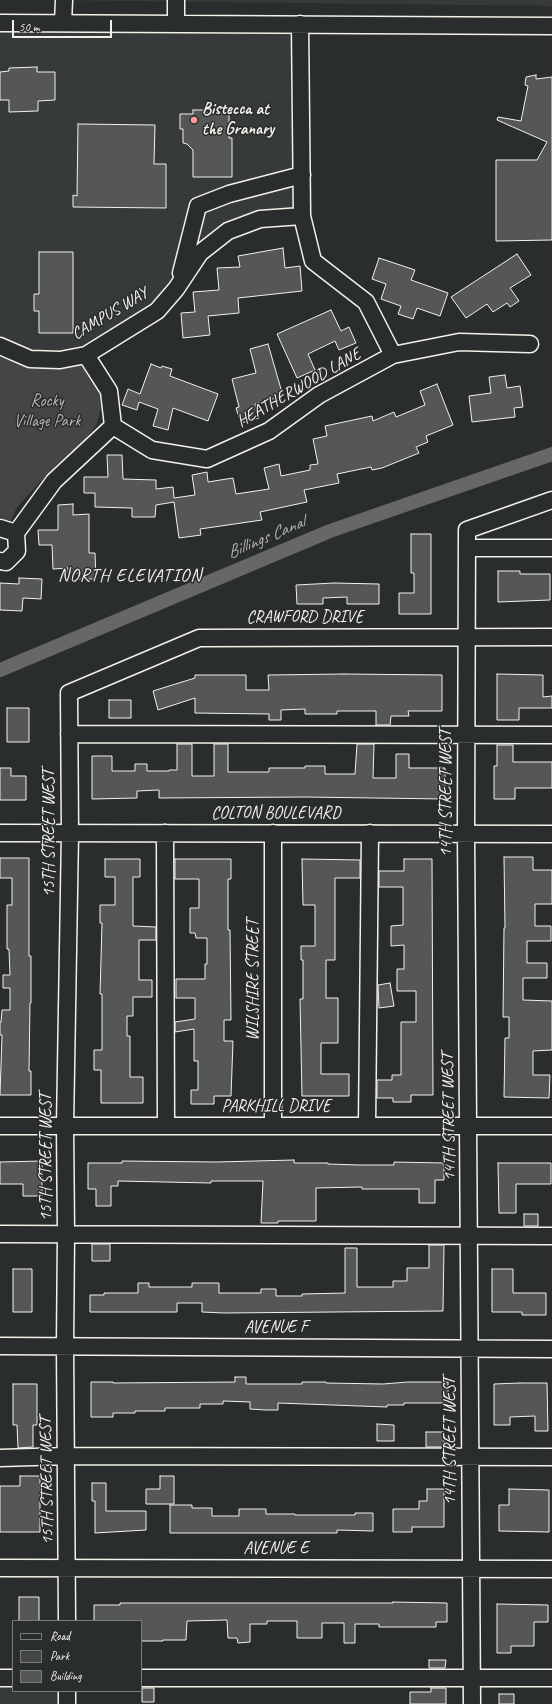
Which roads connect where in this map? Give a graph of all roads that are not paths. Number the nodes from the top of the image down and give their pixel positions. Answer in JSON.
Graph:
{"nodes":[{"id":1,"x":64,"y":0,"type":"edge"},
{"id":2,"x":176,"y":0,"type":"edge"},
{"id":3,"x":0,"y":23,"type":"edge"},
{"id":4,"x":64,"y":23,"type":"junction"},
{"id":5,"x":176,"y":23,"type":"junction"},
{"id":6,"x":300,"y":24,"type":"junction"},
{"id":7,"x":552,"y":26,"type":"edge"},
{"id":8,"x":302,"y":175,"type":"junction"},
{"id":9,"x":302,"y":216,"type":"junction"},
{"id":10,"x":176,"y":289,"type":"junction"},
{"id":11,"x":530,"y":344,"type":"dead end"},
{"id":12,"x":0,"y":346,"type":"edge"},
{"id":13,"x":86,"y":355,"type":"junction"},
{"id":14,"x":393,"y":355,"type":"junction"},
{"id":15,"x":113,"y":426,"type":"junction"},
{"id":16,"x":552,"y":500,"type":"edge"},
{"id":17,"x":0,"y":528,"type":"edge"},
{"id":18,"x":16,"y":533,"type":"junction"},
{"id":19,"x":467,"y":548,"type":"junction"},
{"id":20,"x":552,"y":548,"type":"edge"},
{"id":21,"x":0,"y":561,"type":"edge"},
{"id":22,"x":466,"y":637,"type":"junction"},
{"id":23,"x":552,"y":637,"type":"edge"},
{"id":24,"x":69,"y":693,"type":"joint"},
{"id":25,"x":69,"y":734,"type":"junction"},
{"id":26,"x":466,"y":735,"type":"junction"},
{"id":27,"x":552,"y":735,"type":"edge"},
{"id":28,"x":0,"y":832,"type":"edge"},
{"id":29,"x":70,"y":832,"type":"junction"},
{"id":30,"x":165,"y":833,"type":"junction"},
{"id":31,"x":273,"y":833,"type":"junction"},
{"id":32,"x":370,"y":833,"type":"junction"},
{"id":33,"x":466,"y":833,"type":"junction"},
{"id":34,"x":552,"y":834,"type":"edge"},
{"id":35,"x":468,"y":1125,"type":"junction"},
{"id":36,"x":0,"y":1126,"type":"edge"},
{"id":37,"x":65,"y":1126,"type":"junction"},
{"id":38,"x":166,"y":1126,"type":"junction"},
{"id":39,"x":273,"y":1126,"type":"junction"},
{"id":40,"x":367,"y":1126,"type":"junction"},
{"id":41,"x":552,"y":1126,"type":"edge"},
{"id":42,"x":0,"y":1234,"type":"edge"},
{"id":43,"x":66,"y":1234,"type":"junction"},
{"id":44,"x":470,"y":1236,"type":"junction"},
{"id":45,"x":552,"y":1236,"type":"edge"},
{"id":46,"x":0,"y":1346,"type":"edge"},
{"id":47,"x":64,"y":1346,"type":"junction"},
{"id":48,"x":470,"y":1348,"type":"junction"},
{"id":49,"x":552,"y":1349,"type":"edge"},
{"id":50,"x":66,"y":1456,"type":"junction"},
{"id":51,"x":469,"y":1457,"type":"junction"},
{"id":52,"x":552,"y":1457,"type":"edge"},
{"id":53,"x":0,"y":1458,"type":"edge"},
{"id":54,"x":0,"y":1568,"type":"edge"},
{"id":55,"x":67,"y":1568,"type":"junction"},
{"id":56,"x":471,"y":1569,"type":"junction"},
{"id":57,"x":552,"y":1569,"type":"edge"},
{"id":58,"x":67,"y":1620,"type":"edge"},
{"id":59,"x":0,"y":1678,"type":"edge"},
{"id":60,"x":12,"y":1678,"type":"edge"},
{"id":61,"x":142,"y":1678,"type":"edge"},
{"id":62,"x":471,"y":1678,"type":"junction"},
{"id":63,"x":552,"y":1678,"type":"edge"},
{"id":64,"x":67,"y":1692,"type":"edge"},
{"id":65,"x":67,"y":1704,"type":"edge"},
{"id":66,"x":472,"y":1704,"type":"edge"}],
"edges":[{"from":1,"to":4,"type":"street"},
{"from":2,"to":5,"type":"street"},
{"from":3,"to":4,"type":"street"},
{"from":4,"to":5,"type":"street"},
{"from":5,"to":6,"type":"street"},
{"from":6,"to":7,"type":"street"},
{"from":6,"to":8,"type":"street"},
{"from":8,"to":9,"type":"street"},
{"from":8,"to":10,"type":"street"},
{"from":9,"to":10,"type":"street","name":"CAMPUS WAY"},
{"from":9,"to":14,"type":"street"},
{"from":10,"to":13,"type":"street","name":"CAMPUS WAY"},
{"from":11,"to":14,"type":"street","name":"HEATHERWOOD LANE"},
{"from":12,"to":13,"type":"street","name":"CAMPUS WAY"},
{"from":13,"to":15,"type":"street"},
{"from":14,"to":15,"type":"street","name":"HEATHERWOOD LANE"},
{"from":15,"to":18,"type":"street"},
{"from":16,"to":19,"type":"street","name":"14TH STREET WEST"},
{"from":17,"to":18,"type":"street"},
{"from":18,"to":21,"type":"street"},
{"from":19,"to":20,"type":"street"},
{"from":19,"to":22,"type":"street","name":"14TH STREET WEST"},
{"from":22,"to":23,"type":"street","name":"CRAWFORD DRIVE"},
{"from":22,"to":24,"type":"street","name":"CRAWFORD DRIVE"},
{"from":22,"to":26,"type":"street","name":"14TH STREET WEST"},
{"from":24,"to":25,"type":"street","name":"15TH STREET WEST"},
{"from":25,"to":26,"type":"street"},
{"from":25,"to":29,"type":"street","name":"15TH STREET WEST"},
{"from":26,"to":27,"type":"street"},
{"from":26,"to":33,"type":"street","name":"14TH STREET WEST"},
{"from":28,"to":29,"type":"street","name":"COLTON BOULEVARD"},
{"from":29,"to":30,"type":"street","name":"COLTON BOULEVARD"},
{"from":29,"to":37,"type":"street","name":"15TH STREET WEST"},
{"from":30,"to":31,"type":"street","name":"COLTON BOULEVARD"},
{"from":30,"to":38,"type":"street"},
{"from":31,"to":32,"type":"street","name":"COLTON BOULEVARD"},
{"from":31,"to":39,"type":"street","name":"WILSHIRE STREET"},
{"from":32,"to":33,"type":"street","name":"COLTON BOULEVARD"},
{"from":32,"to":40,"type":"street"},
{"from":33,"to":34,"type":"street","name":"COLTON BOULEVARD"},
{"from":33,"to":35,"type":"street","name":"14TH STREET WEST"},
{"from":35,"to":40,"type":"street","name":"PARKHILL DRIVE"},
{"from":35,"to":41,"type":"street","name":"PARKHILL DRIVE"},
{"from":35,"to":44,"type":"street","name":"14TH STREET WEST"},
{"from":36,"to":37,"type":"street","name":"PARKHILL DRIVE"},
{"from":37,"to":38,"type":"street","name":"PARKHILL DRIVE"},
{"from":37,"to":43,"type":"street","name":"15TH STREET WEST"},
{"from":38,"to":39,"type":"street","name":"PARKHILL DRIVE"},
{"from":39,"to":40,"type":"street","name":"PARKHILL DRIVE"},
{"from":42,"to":43,"type":"street"},
{"from":43,"to":44,"type":"street"},
{"from":43,"to":47,"type":"street","name":"15TH STREET WEST"},
{"from":44,"to":45,"type":"street"},
{"from":44,"to":48,"type":"street","name":"14TH STREET WEST"},
{"from":46,"to":47,"type":"street","name":"AVENUE F"},
{"from":47,"to":48,"type":"street","name":"AVENUE F"},
{"from":47,"to":50,"type":"street","name":"15TH STREET WEST"},
{"from":48,"to":49,"type":"street","name":"AVENUE F"},
{"from":48,"to":51,"type":"street","name":"14TH STREET WEST"},
{"from":50,"to":51,"type":"street"},
{"from":50,"to":53,"type":"street"},
{"from":50,"to":55,"type":"street","name":"15TH STREET WEST"},
{"from":51,"to":52,"type":"street"},
{"from":51,"to":56,"type":"street","name":"14TH STREET WEST"},
{"from":54,"to":55,"type":"street","name":"AVENUE E"},
{"from":55,"to":56,"type":"street","name":"AVENUE E"},
{"from":55,"to":58,"type":"street","name":"15TH STREET WEST"},
{"from":56,"to":57,"type":"street","name":"AVENUE E"},
{"from":56,"to":62,"type":"street","name":"14TH STREET WEST"},
{"from":59,"to":60,"type":"street"},
{"from":61,"to":62,"type":"street"},
{"from":62,"to":63,"type":"street"},
{"from":62,"to":66,"type":"street","name":"14TH STREET WEST"},
{"from":64,"to":65,"type":"street"}]}
